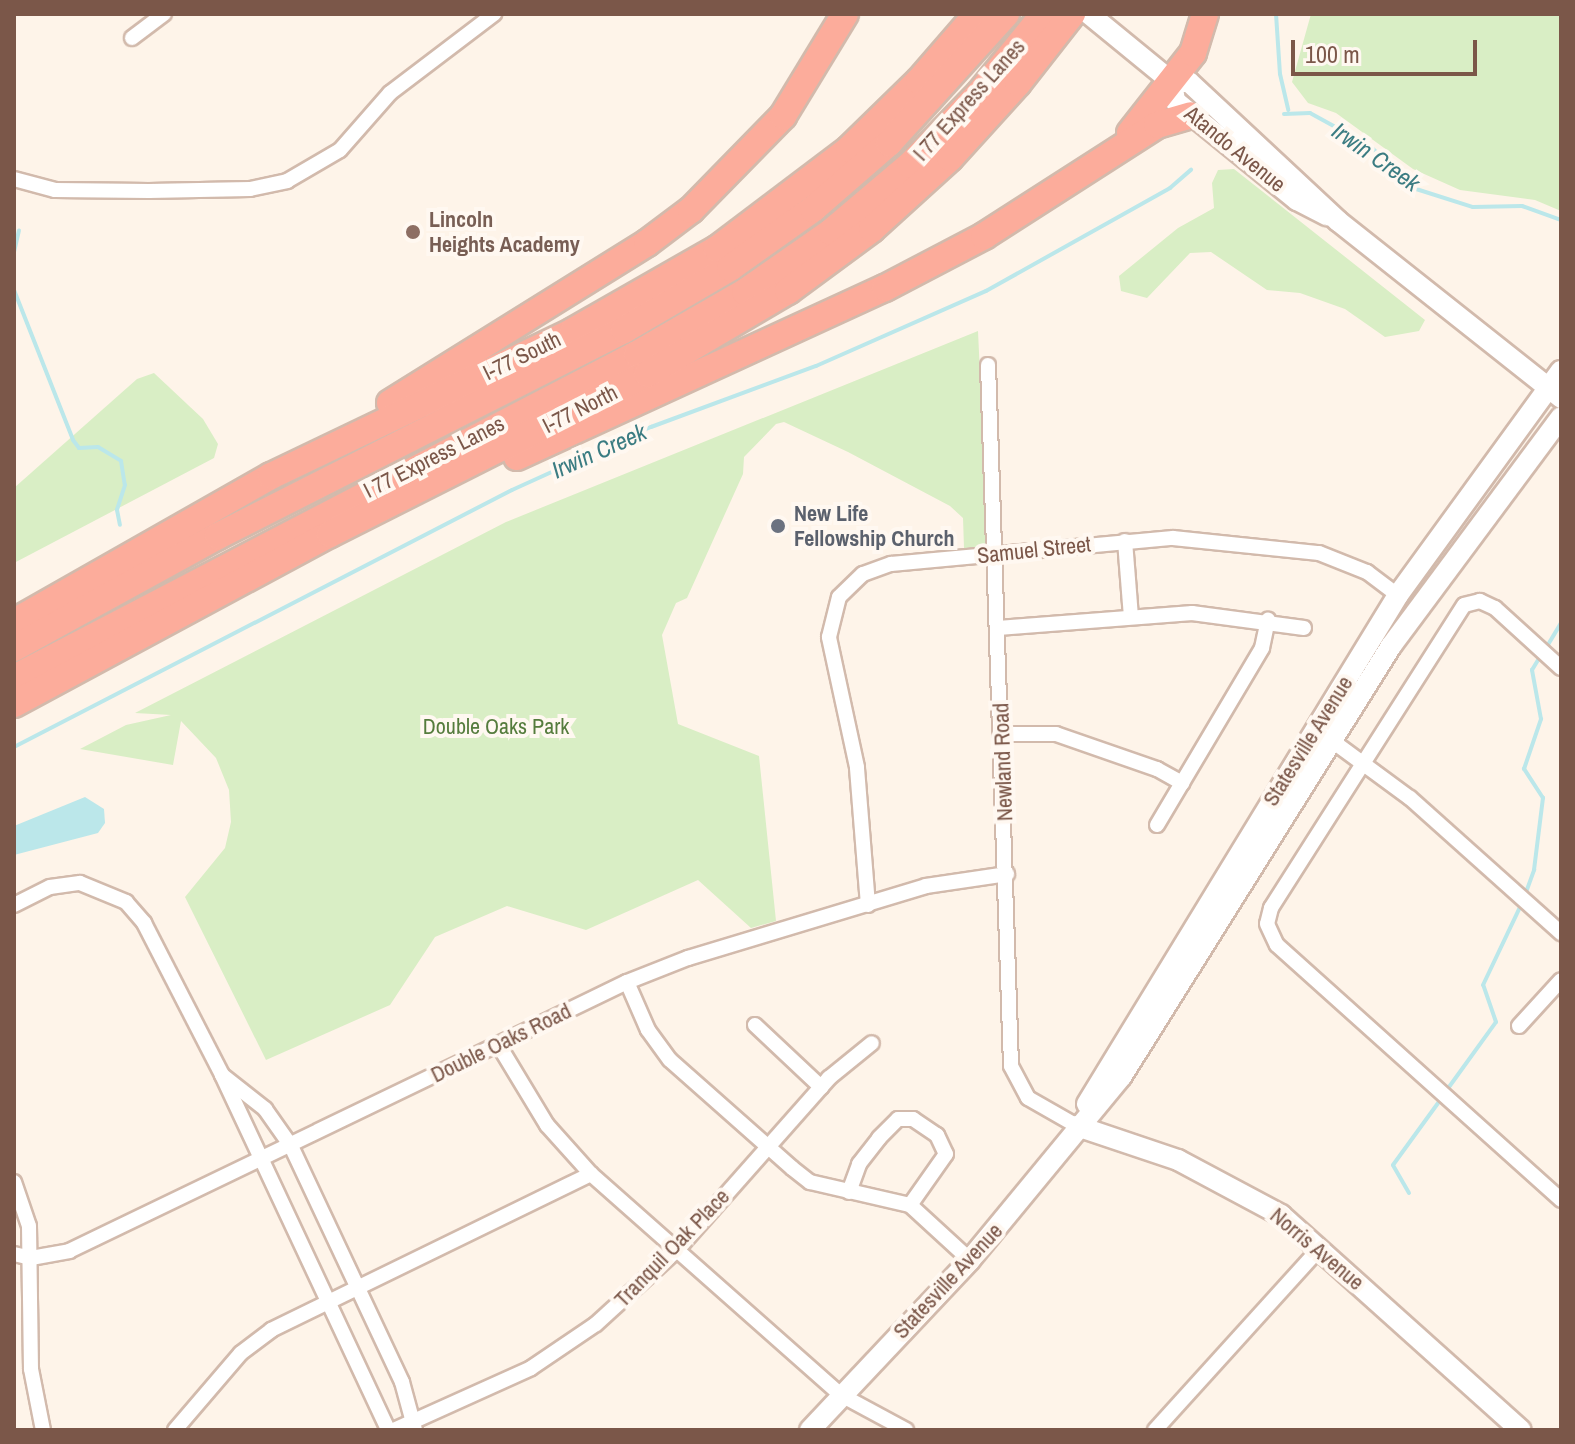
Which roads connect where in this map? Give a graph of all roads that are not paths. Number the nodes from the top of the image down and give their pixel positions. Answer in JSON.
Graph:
{"nodes":[{"id":1,"x":164,"y":14,"type":"edge"},
{"id":2,"x":494,"y":14,"type":"edge"},
{"id":3,"x":845,"y":14,"type":"edge"},
{"id":4,"x":977,"y":14,"type":"edge"},
{"id":5,"x":1006,"y":14,"type":"edge"},
{"id":6,"x":1044,"y":14,"type":"edge"},
{"id":7,"x":1072,"y":14,"type":"edge"},
{"id":8,"x":1205,"y":14,"type":"edge"},
{"id":9,"x":1094,"y":18,"type":"edge"},
{"id":10,"x":132,"y":38,"type":"dead end"},
{"id":11,"x":1172,"y":82,"type":"junction"},
{"id":12,"x":1191,"y":115,"type":"junction"},
{"id":13,"x":1117,"y":148,"type":"junction"},
{"id":14,"x":18,"y":185,"type":"edge"},
{"id":15,"x":1338,"y":221,"type":"junction"},
{"id":16,"x":988,"y":365,"type":"dead end"},
{"id":17,"x":1557,"y":385,"type":"edge"},
{"id":18,"x":1561,"y":417,"type":"edge"},
{"id":19,"x":474,"y":461,"type":"junction"},
{"id":20,"x":271,"y":476,"type":"junction"},
{"id":21,"x":1125,"y":541,"type":"junction"},
{"id":22,"x":995,"y":553,"type":"junction"},
{"id":23,"x":1398,"y":595,"type":"junction"},
{"id":24,"x":1131,"y":617,"type":"junction"},
{"id":25,"x":1268,"y":620,"type":"junction"},
{"id":26,"x":14,"y":622,"type":"edge"},
{"id":27,"x":998,"y":628,"type":"junction"},
{"id":28,"x":1304,"y":628,"type":"dead end"},
{"id":29,"x":14,"y":648,"type":"edge"},
{"id":30,"x":1561,"y":668,"type":"edge"},
{"id":31,"x":14,"y":678,"type":"edge"},
{"id":32,"x":14,"y":704,"type":"edge"},
{"id":33,"x":1002,"y":734,"type":"junction"},
{"id":34,"x":1331,"y":740,"type":"junction"},
{"id":35,"x":1363,"y":763,"type":"junction"},
{"id":36,"x":1182,"y":783,"type":"junction"},
{"id":37,"x":1157,"y":825,"type":"dead end"},
{"id":38,"x":1007,"y":874,"type":"junction"},
{"id":39,"x":14,"y":905,"type":"edge"},
{"id":40,"x":868,"y":905,"type":"junction"},
{"id":41,"x":1561,"y":933,"type":"edge"},
{"id":42,"x":1561,"y":980,"type":"edge"},
{"id":43,"x":627,"y":982,"type":"junction"},
{"id":44,"x":755,"y":1025,"type":"dead end"},
{"id":45,"x":1519,"y":1026,"type":"dead end"},
{"id":46,"x":872,"y":1043,"type":"dead end"},
{"id":47,"x":498,"y":1044,"type":"junction"},
{"id":48,"x":222,"y":1075,"type":"junction"},
{"id":49,"x":821,"y":1087,"type":"junction"},
{"id":50,"x":1077,"y":1126,"type":"junction"},
{"id":51,"x":291,"y":1146,"type":"junction"},
{"id":52,"x":768,"y":1146,"type":"junction"},
{"id":53,"x":260,"y":1160,"type":"junction"},
{"id":54,"x":591,"y":1174,"type":"junction"},
{"id":55,"x":14,"y":1182,"type":"edge"},
{"id":56,"x":849,"y":1192,"type":"junction"},
{"id":57,"x":1561,"y":1200,"type":"edge"},
{"id":58,"x":910,"y":1205,"type":"junction"},
{"id":59,"x":1319,"y":1249,"type":"junction"},
{"id":60,"x":676,"y":1251,"type":"junction"},
{"id":61,"x":14,"y":1254,"type":"edge"},
{"id":62,"x":31,"y":1258,"type":"junction"},
{"id":63,"x":970,"y":1260,"type":"junction"},
{"id":64,"x":357,"y":1288,"type":"junction"},
{"id":65,"x":328,"y":1301,"type":"junction"},
{"id":66,"x":841,"y":1395,"type":"junction"},
{"id":67,"x":415,"y":1426,"type":"edge"},
{"id":68,"x":43,"y":1430,"type":"edge"},
{"id":69,"x":175,"y":1430,"type":"edge"},
{"id":70,"x":388,"y":1430,"type":"edge"},
{"id":71,"x":394,"y":1430,"type":"edge"},
{"id":72,"x":810,"y":1430,"type":"edge"},
{"id":73,"x":906,"y":1430,"type":"edge"},
{"id":74,"x":1155,"y":1430,"type":"edge"},
{"id":75,"x":1521,"y":1430,"type":"edge"}],
"edges":[{"from":1,"to":10,"type":"street"},
{"from":2,"to":14,"type":"street"},
{"from":3,"to":20,"type":"highway"},
{"from":4,"to":20,"type":"highway","name":"I-77 South"},
{"from":5,"to":29,"type":"highway","name":"I 77 Express Lanes"},
{"from":6,"to":31,"type":"highway","name":"I 77 Express Lanes"},
{"from":7,"to":19,"type":"highway","name":"I-77 North"},
{"from":8,"to":11,"type":"highway"},
{"from":9,"to":11,"type":"main road"},
{"from":11,"to":12,"type":"main road","name":"Atando Avenue"},
{"from":11,"to":13,"type":"highway"},
{"from":11,"to":15,"type":"main road","name":"Atando Avenue"},
{"from":12,"to":13,"type":"highway"},
{"from":12,"to":15,"type":"main road","name":"Atando Avenue"},
{"from":13,"to":19,"type":"highway"},
{"from":15,"to":17,"type":"main road","name":"Atando Avenue"},
{"from":16,"to":22,"type":"street","name":"Newland Road"},
{"from":17,"to":23,"type":"main road","name":"Statesville Avenue"},
{"from":18,"to":34,"type":"main road","name":"Statesville Avenue"},
{"from":19,"to":32,"type":"highway","name":"I-77 North"},
{"from":20,"to":26,"type":"highway","name":"I-77 South"},
{"from":21,"to":22,"type":"street","name":"Samuel Street"},
{"from":21,"to":23,"type":"street","name":"Samuel Street"},
{"from":21,"to":24,"type":"street"},
{"from":22,"to":27,"type":"street","name":"Newland Road"},
{"from":22,"to":40,"type":"street","name":"Samuel Street"},
{"from":23,"to":50,"type":"main road","name":"Statesville Avenue"},
{"from":24,"to":25,"type":"street"},
{"from":24,"to":27,"type":"street"},
{"from":25,"to":28,"type":"street"},
{"from":25,"to":36,"type":"street"},
{"from":27,"to":33,"type":"street","name":"Newland Road"},
{"from":30,"to":35,"type":"street"},
{"from":33,"to":36,"type":"street"},
{"from":33,"to":38,"type":"street","name":"Newland Road"},
{"from":34,"to":35,"type":"street"},
{"from":34,"to":50,"type":"main road","name":"Statesville Avenue"},
{"from":35,"to":41,"type":"street"},
{"from":35,"to":57,"type":"street"},
{"from":36,"to":37,"type":"street"},
{"from":38,"to":40,"type":"street","name":"Double Oaks Road"},
{"from":38,"to":50,"type":"street","name":"Newland Road"},
{"from":39,"to":48,"type":"street"},
{"from":40,"to":43,"type":"street","name":"Double Oaks Road"},
{"from":42,"to":45,"type":"street"},
{"from":43,"to":47,"type":"street","name":"Double Oaks Road"},
{"from":43,"to":52,"type":"street"},
{"from":44,"to":49,"type":"street"},
{"from":46,"to":49,"type":"street","name":"Tranquil Oak Place"},
{"from":47,"to":51,"type":"street","name":"Double Oaks Road"},
{"from":47,"to":54,"type":"street"},
{"from":48,"to":51,"type":"street"},
{"from":48,"to":53,"type":"street"},
{"from":49,"to":52,"type":"street","name":"Tranquil Oak Place"},
{"from":50,"to":59,"type":"main road","name":"Norris Avenue"},
{"from":50,"to":63,"type":"main road","name":"Statesville Avenue"},
{"from":51,"to":53,"type":"street","name":"Double Oaks Road"},
{"from":51,"to":64,"type":"street"},
{"from":52,"to":56,"type":"street"},
{"from":52,"to":60,"type":"street","name":"Tranquil Oak Place"},
{"from":53,"to":62,"type":"street","name":"Double Oaks Road"},
{"from":53,"to":65,"type":"street"},
{"from":54,"to":60,"type":"street"},
{"from":54,"to":64,"type":"street"},
{"from":55,"to":62,"type":"street"},
{"from":56,"to":58,"type":"street"},
{"from":56,"to":58,"type":"street"},
{"from":58,"to":63,"type":"street"},
{"from":59,"to":74,"type":"street"},
{"from":59,"to":75,"type":"main road","name":"Norris Avenue"},
{"from":60,"to":66,"type":"street"},
{"from":60,"to":67,"type":"street","name":"Tranquil Oak Place"},
{"from":61,"to":62,"type":"street","name":"Double Oaks Road"},
{"from":62,"to":68,"type":"street"},
{"from":63,"to":66,"type":"main road","name":"Statesville Avenue"},
{"from":64,"to":65,"type":"street"},
{"from":64,"to":67,"type":"street"},
{"from":65,"to":69,"type":"street"},
{"from":65,"to":70,"type":"street"},
{"from":66,"to":72,"type":"main road","name":"Statesville Avenue"},
{"from":66,"to":73,"type":"street"},
{"from":67,"to":71,"type":"street","name":"Tranquil Oak Place"}]}
